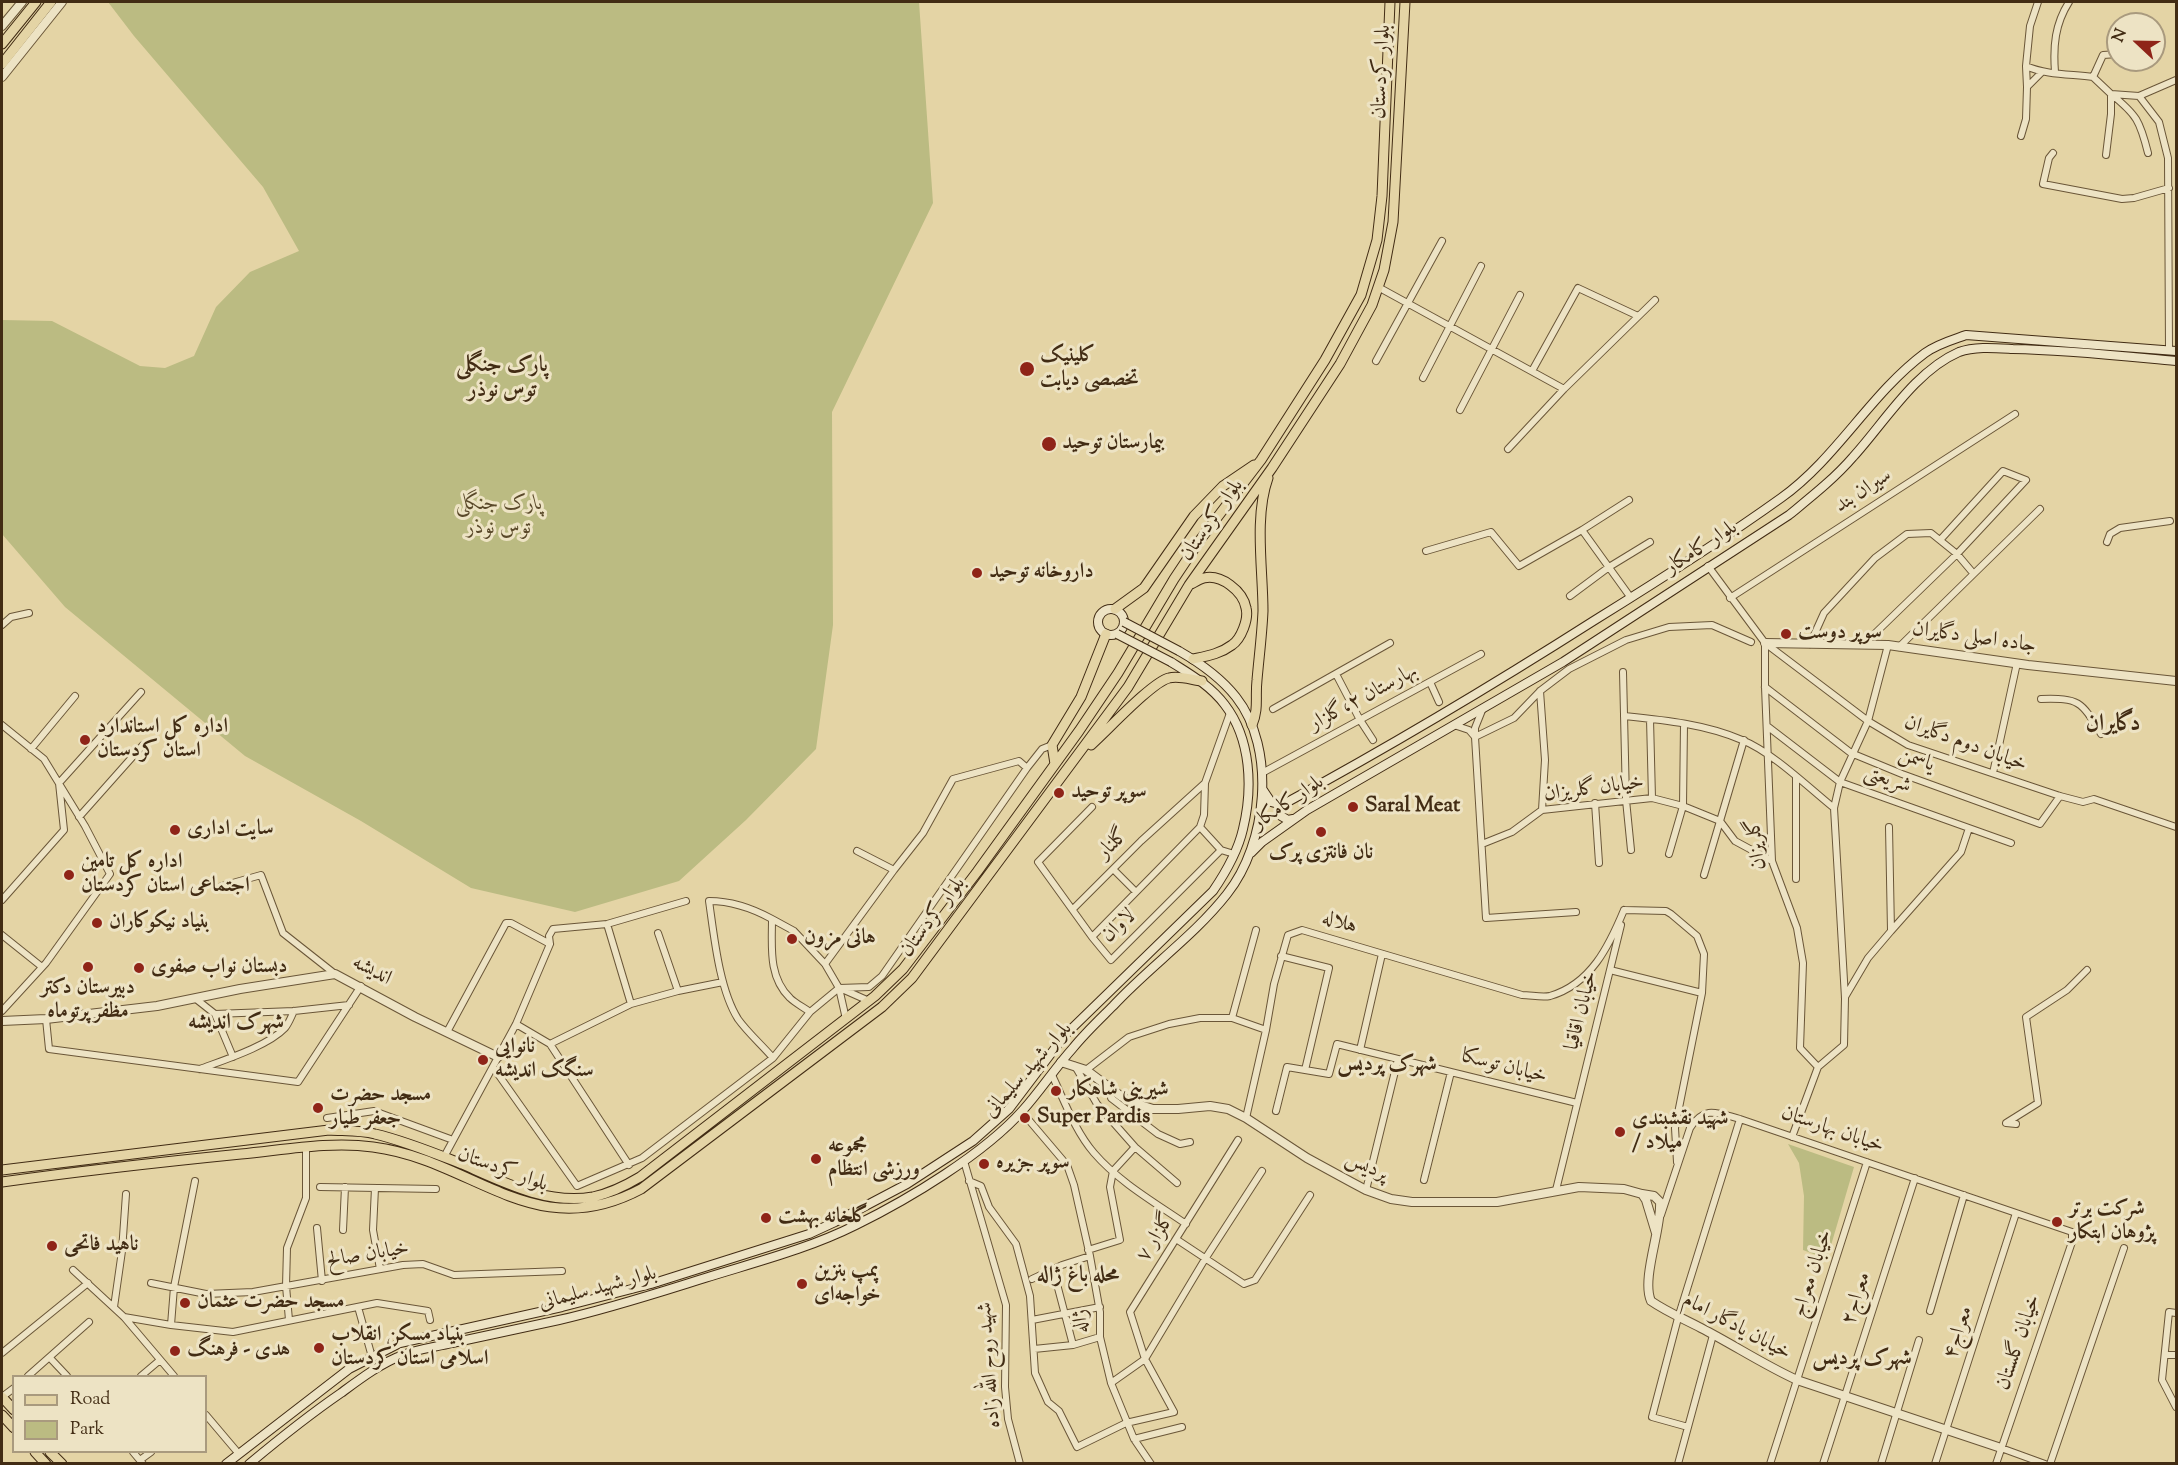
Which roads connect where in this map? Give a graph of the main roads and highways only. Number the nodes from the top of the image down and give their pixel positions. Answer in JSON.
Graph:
{"nodes":[{"id":1,"x":36,"y":2,"type":"edge"},
{"id":2,"x":51,"y":2,"type":"edge"},
{"id":3,"x":1390,"y":2,"type":"edge"},
{"id":4,"x":1405,"y":2,"type":"edge"},
{"id":5,"x":2,"y":44,"type":"edge"},
{"id":6,"x":2,"y":64,"type":"edge"},
{"id":7,"x":1386,"y":99,"type":"junction"},
{"id":8,"x":1400,"y":99,"type":"junction"},
{"id":9,"x":2173,"y":350,"type":"edge"},
{"id":10,"x":2176,"y":362,"type":"edge"},
{"id":11,"x":1887,"y":388,"type":"junction"},
{"id":12,"x":1878,"y":398,"type":"junction"},
{"id":13,"x":1902,"y":398,"type":"junction"},
{"id":14,"x":1890,"y":412,"type":"junction"},
{"id":15,"x":1260,"y":460,"type":"junction"},
{"id":16,"x":1272,"y":468,"type":"junction"},
{"id":17,"x":1189,"y":585,"type":"junction"},
{"id":18,"x":1115,"y":609,"type":"junction"},
{"id":19,"x":1124,"y":621,"type":"junction"},
{"id":20,"x":1106,"y":634,"type":"junction"},
{"id":21,"x":1117,"y":634,"type":"junction"},
{"id":22,"x":1193,"y":659,"type":"junction"},
{"id":23,"x":1202,"y":681,"type":"junction"},
{"id":24,"x":1252,"y":726,"type":"junction"},
{"id":25,"x":1077,"y":757,"type":"junction"},
{"id":26,"x":1055,"y":764,"type":"junction"},
{"id":27,"x":1263,"y":790,"type":"junction"},
{"id":28,"x":1282,"y":805,"type":"junction"},
{"id":29,"x":1293,"y":819,"type":"junction"},
{"id":30,"x":1250,"y":854,"type":"junction"},
{"id":31,"x":1152,"y":949,"type":"junction"},
{"id":32,"x":1162,"y":960,"type":"junction"},
{"id":33,"x":1140,"y":961,"type":"junction"},
{"id":34,"x":1150,"y":971,"type":"junction"},
{"id":35,"x":444,"y":1157,"type":"junction"},
{"id":36,"x":2,"y":1162,"type":"edge"},
{"id":37,"x":49,"y":1163,"type":"junction"},
{"id":38,"x":438,"y":1166,"type":"junction"},
{"id":39,"x":16,"y":1167,"type":"junction"},
{"id":40,"x":2,"y":1170,"type":"edge"},
{"id":41,"x":50,"y":1175,"type":"junction"},
{"id":42,"x":2,"y":1182,"type":"edge"},
{"id":43,"x":701,"y":1268,"type":"junction"},
{"id":44,"x":705,"y":1278,"type":"junction"},
{"id":45,"x":487,"y":1323,"type":"junction"},
{"id":46,"x":469,"y":1327,"type":"junction"},
{"id":47,"x":490,"y":1335,"type":"junction"},
{"id":48,"x":472,"y":1339,"type":"junction"},
{"id":49,"x":226,"y":1464,"type":"edge"},
{"id":50,"x":249,"y":1464,"type":"edge"}],
"edges":[{"from":1,"to":5,"type":"main road"},
{"from":2,"to":6,"type":"main road"},
{"from":3,"to":7,"type":"main road","name":"بلوار کردستان"},
{"from":4,"to":8,"type":"main road","name":"بلوار کردستان"},
{"from":7,"to":8,"type":"main road"},
{"from":7,"to":15,"type":"main road","name":"بلوار کردستان"},
{"from":8,"to":16,"type":"main road","name":"بلوار کردستان"},
{"from":9,"to":11,"type":"main road","name":"بلوار کامکار"},
{"from":10,"to":13,"type":"main road","name":"بلوار کامکار"},
{"from":11,"to":12,"type":"main road","name":"بلوار کامکار"},
{"from":11,"to":13,"type":"main road"},
{"from":12,"to":14,"type":"main road"},
{"from":12,"to":28,"type":"main road","name":"بلوار کامکار"},
{"from":13,"to":14,"type":"main road","name":"بلوار کامکار"},
{"from":14,"to":29,"type":"main road","name":"بلوار کامکار"},
{"from":15,"to":18,"type":"main road"},
{"from":15,"to":26,"type":"main road","name":"بلوار کردستان"},
{"from":16,"to":17,"type":"main road","name":"بلوار کردستان"},
{"from":16,"to":24,"type":"main road"},
{"from":17,"to":22,"type":"main road"},
{"from":17,"to":25,"type":"main road","name":"بلوار کردستان"},
{"from":18,"to":19,"type":"main road"},
{"from":18,"to":20,"type":"main road"},
{"from":19,"to":21,"type":"main road"},
{"from":19,"to":22,"type":"main road","name":"بلوار شهید سلیمانی","bridge":true},
{"from":20,"to":21,"type":"main road"},
{"from":20,"to":26,"type":"main road"},
{"from":21,"to":23,"type":"main road","name":"بلوار شهید سلیمانی","bridge":true},
{"from":22,"to":24,"type":"main road","name":"بلوار شهید سلیمانی"},
{"from":23,"to":25,"type":"main road"},
{"from":23,"to":31,"type":"main road","name":"بلوار شهید سلیمانی"},
{"from":24,"to":27,"type":"main road","name":"بلوار شهید سلیمانی"},
{"from":25,"to":38,"type":"main road","name":"بلوار کردستان"},
{"from":26,"to":35,"type":"main road","name":"بلوار کردستان"},
{"from":27,"to":28,"type":"main road","name":"بلوار کامکار"},
{"from":27,"to":30,"type":"main road","name":"بلوار شهید سلیمانی"},
{"from":28,"to":29,"type":"main road"},
{"from":29,"to":30,"type":"main road","name":"بلوار کامکار"},
{"from":30,"to":32,"type":"main road","name":"بلوار شهید سلیمانی"},
{"from":31,"to":32,"type":"main road"},
{"from":31,"to":33,"type":"main road","name":"بلوار شهید سلیمانی"},
{"from":32,"to":34,"type":"main road","name":"بلوار شهید سلیمانی"},
{"from":33,"to":34,"type":"main road"},
{"from":33,"to":43,"type":"main road","name":"بلوار شهید سلیمانی"},
{"from":34,"to":44,"type":"main road","name":"بلوار شهید سلیمانی"},
{"from":35,"to":37,"type":"main road","name":"بلوار کردستان"},
{"from":35,"to":38,"type":"main road"},
{"from":36,"to":39,"type":"main road"},
{"from":37,"to":39,"type":"main road","name":"بلوار کردستان"},
{"from":37,"to":41,"type":"main road"},
{"from":38,"to":41,"type":"main road","name":"بلوار کردستان"},
{"from":39,"to":40,"type":"main road","name":"بلوار کردستان"},
{"from":41,"to":42,"type":"main road","name":"بلوار کردستان"},
{"from":43,"to":44,"type":"main road"},
{"from":43,"to":45,"type":"main road","name":"بلوار شهید سلیمانی"},
{"from":44,"to":47,"type":"main road","name":"بلوار شهید سلیمانی"},
{"from":45,"to":46,"type":"main road","name":"بلوار شهید سلیمانی"},
{"from":45,"to":47,"type":"main road"},
{"from":46,"to":48,"type":"main road"},
{"from":46,"to":49,"type":"main road","name":"بلوار شهید سلیمانی"},
{"from":47,"to":48,"type":"main road","name":"بلوار شهید سلیمانی"},
{"from":48,"to":50,"type":"main road","name":"بلوار شهید سلیمانی"}]}
